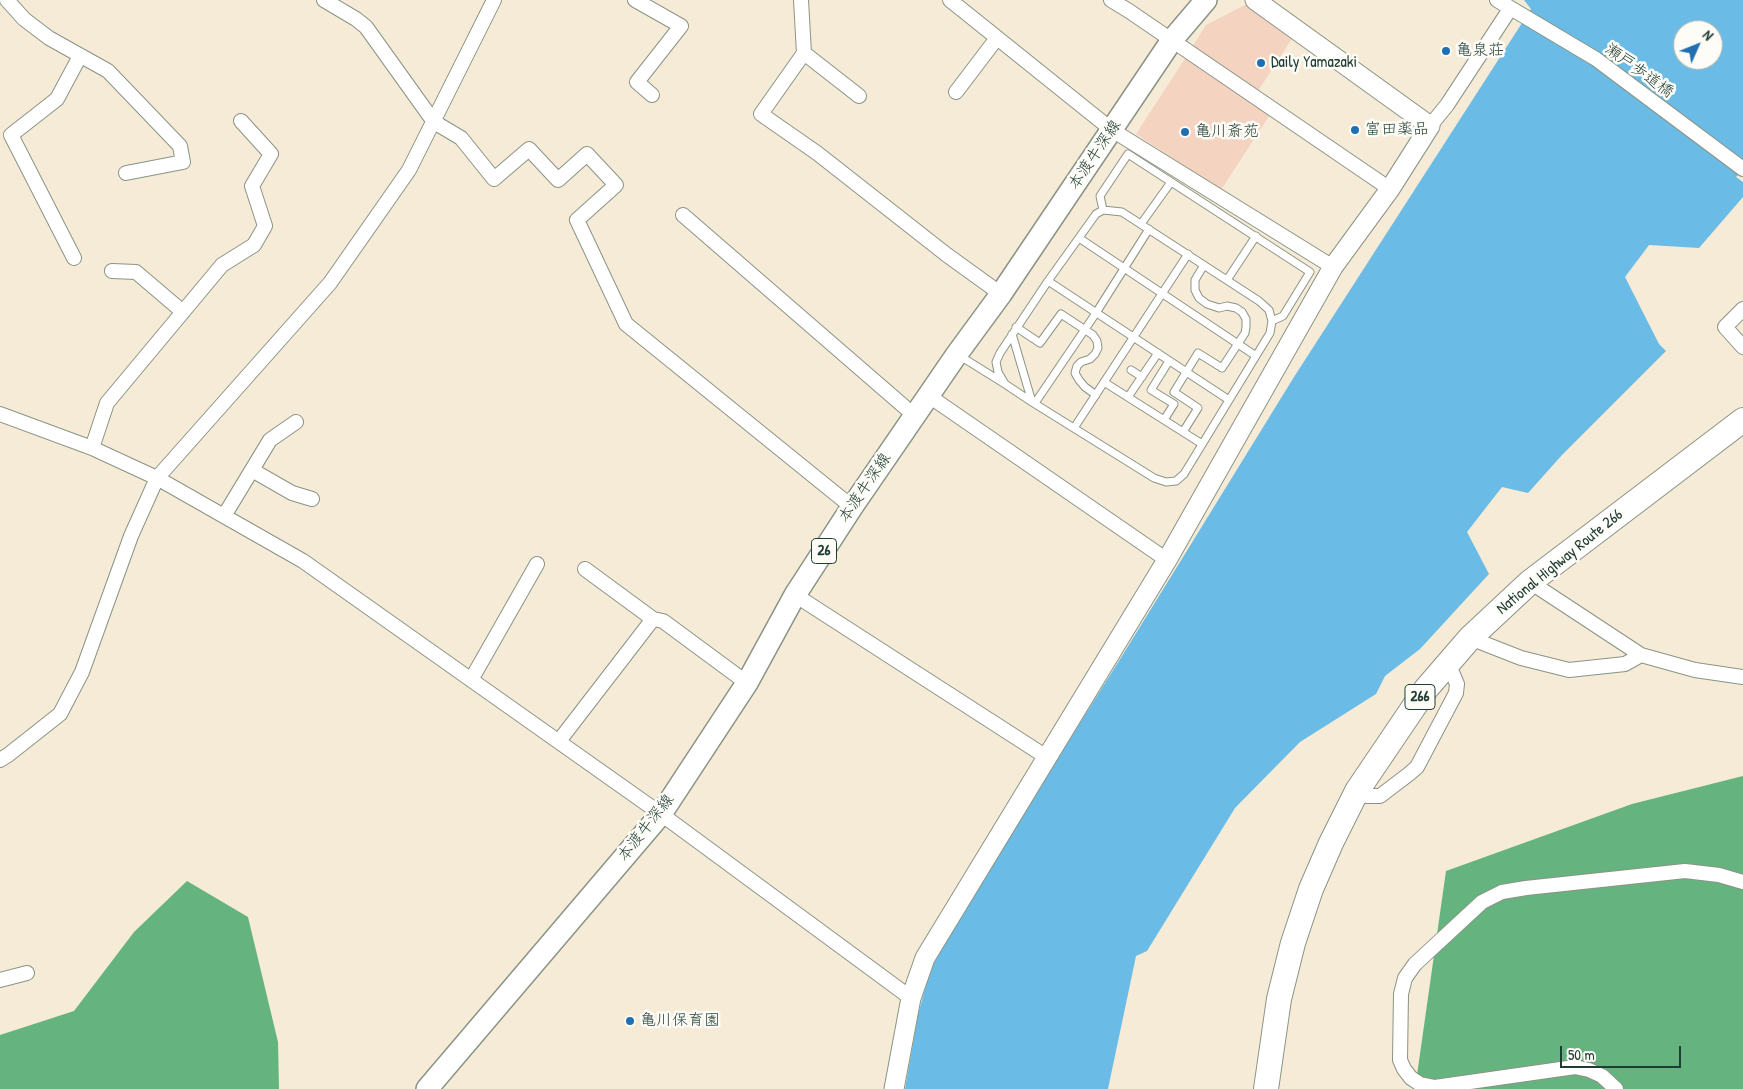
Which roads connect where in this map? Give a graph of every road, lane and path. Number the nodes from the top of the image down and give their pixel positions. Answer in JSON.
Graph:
{"nodes":[{"id":1,"x":7,"y":0,"type":"edge"},
{"id":2,"x":324,"y":0,"type":"edge"},
{"id":3,"x":494,"y":0,"type":"edge"},
{"id":4,"x":635,"y":0,"type":"edge"},
{"id":5,"x":801,"y":0,"type":"edge"},
{"id":6,"x":1111,"y":0,"type":"edge"},
{"id":7,"x":1206,"y":0,"type":"edge"},
{"id":8,"x":1255,"y":0,"type":"edge"},
{"id":9,"x":1497,"y":0,"type":"edge"},
{"id":10,"x":958,"y":2,"type":"edge"},
{"id":11,"x":1510,"y":9,"type":"junction"},
{"id":12,"x":997,"y":38,"type":"junction"},
{"id":13,"x":1172,"y":40,"type":"junction"},
{"id":14,"x":804,"y":53,"type":"junction"},
{"id":15,"x":80,"y":56,"type":"junction"},
{"id":16,"x":956,"y":92,"type":"dead end"},
{"id":17,"x":652,"y":95,"type":"dead end"},
{"id":18,"x":859,"y":96,"type":"dead end"},
{"id":19,"x":241,"y":122,"type":"dead end"},
{"id":20,"x":434,"y":122,"type":"junction"},
{"id":21,"x":1430,"y":126,"type":"junction"},
{"id":22,"x":1112,"y":130,"type":"junction"},
{"id":23,"x":1743,"y":169,"type":"edge"},
{"id":24,"x":126,"y":173,"type":"dead end"},
{"id":25,"x":1170,"y":182,"type":"junction"},
{"id":26,"x":1390,"y":189,"type":"junction"},
{"id":27,"x":1103,"y":210,"type":"junction"},
{"id":28,"x":683,"y":215,"type":"dead end"},
{"id":29,"x":1141,"y":224,"type":"junction"},
{"id":30,"x":1149,"y":229,"type":"junction"},
{"id":31,"x":1256,"y":236,"type":"junction"},
{"id":32,"x":1078,"y":238,"type":"junction"},
{"id":33,"x":1188,"y":254,"type":"junction"},
{"id":34,"x":74,"y":258,"type":"dead end"},
{"id":35,"x":1204,"y":265,"type":"junction"},
{"id":36,"x":1333,"y":267,"type":"junction"},
{"id":37,"x":1124,"y":268,"type":"junction"},
{"id":38,"x":112,"y":271,"type":"dead end"},
{"id":39,"x":1227,"y":280,"type":"junction"},
{"id":40,"x":1048,"y":281,"type":"junction"},
{"id":41,"x":1001,"y":294,"type":"junction"},
{"id":42,"x":1162,"y":294,"type":"junction"},
{"id":43,"x":1743,"y":309,"type":"edge"},
{"id":44,"x":183,"y":312,"type":"junction"},
{"id":45,"x":1096,"y":313,"type":"junction"},
{"id":46,"x":1272,"y":322,"type":"junction"},
{"id":47,"x":1014,"y":330,"type":"junction"},
{"id":48,"x":1085,"y":330,"type":"junction"},
{"id":49,"x":1134,"y":337,"type":"junction"},
{"id":50,"x":1238,"y":344,"type":"junction"},
{"id":51,"x":1743,"y":347,"type":"edge"},
{"id":52,"x":1158,"y":353,"type":"junction"},
{"id":53,"x":957,"y":354,"type":"junction"},
{"id":54,"x":1256,"y":356,"type":"junction"},
{"id":55,"x":1169,"y":361,"type":"junction"},
{"id":56,"x":1131,"y":370,"type":"dead end"},
{"id":57,"x":1187,"y":372,"type":"junction"},
{"id":58,"x":1142,"y":377,"type":"junction"},
{"id":59,"x":1104,"y":382,"type":"junction"},
{"id":60,"x":1004,"y":384,"type":"junction"},
{"id":61,"x":1096,"y":395,"type":"junction"},
{"id":62,"x":929,"y":396,"type":"junction"},
{"id":63,"x":1128,"y":397,"type":"junction"},
{"id":64,"x":1229,"y":400,"type":"junction"},
{"id":65,"x":1034,"y":402,"type":"junction"},
{"id":66,"x":0,"y":414,"type":"edge"},
{"id":67,"x":914,"y":416,"type":"junction"},
{"id":68,"x":1164,"y":420,"type":"junction"},
{"id":69,"x":1743,"y":420,"type":"edge"},
{"id":70,"x":296,"y":422,"type":"dead end"},
{"id":71,"x":1074,"y":428,"type":"junction"},
{"id":72,"x":1183,"y":432,"type":"junction"},
{"id":73,"x":1202,"y":444,"type":"junction"},
{"id":74,"x":92,"y":448,"type":"junction"},
{"id":75,"x":252,"y":470,"type":"junction"},
{"id":76,"x":157,"y":478,"type":"junction"},
{"id":77,"x":312,"y":498,"type":"dead end"},
{"id":78,"x":852,"y":507,"type":"junction"},
{"id":79,"x":224,"y":516,"type":"junction"},
{"id":80,"x":1168,"y":560,"type":"junction"},
{"id":81,"x":537,"y":564,"type":"dead end"},
{"id":82,"x":585,"y":569,"type":"dead end"},
{"id":83,"x":1530,"y":582,"type":"junction"},
{"id":84,"x":795,"y":595,"type":"junction"},
{"id":85,"x":653,"y":619,"type":"junction"},
{"id":86,"x":1470,"y":638,"type":"junction"},
{"id":87,"x":1641,"y":655,"type":"junction"},
{"id":88,"x":1448,"y":663,"type":"junction"},
{"id":89,"x":1743,"y":677,"type":"edge"},
{"id":90,"x":472,"y":680,"type":"junction"},
{"id":91,"x":747,"y":683,"type":"junction"},
{"id":92,"x":559,"y":741,"type":"junction"},
{"id":93,"x":1048,"y":758,"type":"junction"},
{"id":94,"x":0,"y":760,"type":"edge"},
{"id":95,"x":1358,"y":791,"type":"junction"},
{"id":96,"x":661,"y":814,"type":"junction"},
{"id":97,"x":1743,"y":882,"type":"edge"},
{"id":98,"x":27,"y":973,"type":"dead end"},
{"id":99,"x":0,"y":980,"type":"edge"},
{"id":100,"x":911,"y":998,"type":"junction"},
{"id":101,"x":427,"y":1089,"type":"edge"},
{"id":102,"x":894,"y":1089,"type":"edge"},
{"id":103,"x":1266,"y":1089,"type":"edge"},
{"id":104,"x":1616,"y":1089,"type":"edge"}],
"edges":[{"from":1,"to":15,"type":"street"},
{"from":2,"to":20,"type":"street"},
{"from":3,"to":20,"type":"street"},
{"from":4,"to":17,"type":"street"},
{"from":5,"to":14,"type":"street"},
{"from":6,"to":13,"type":"street"},
{"from":7,"to":13,"type":"main road","name":"本渡牛深線","number":"26"},
{"from":8,"to":21,"type":"street"},
{"from":9,"to":11,"type":"street","name":"瀬戸歩道橋"},
{"from":10,"to":12,"type":"street"},
{"from":11,"to":21,"type":"street"},
{"from":11,"to":23,"type":"street","name":"瀬戸歩道橋"},
{"from":12,"to":16,"type":"street"},
{"from":12,"to":22,"type":"street"},
{"from":13,"to":22,"type":"main road","name":"本渡牛深線","number":"26"},
{"from":13,"to":26,"type":"street"},
{"from":14,"to":18,"type":"street"},
{"from":14,"to":41,"type":"street"},
{"from":15,"to":24,"type":"street"},
{"from":15,"to":34,"type":"street"},
{"from":19,"to":44,"type":"street"},
{"from":20,"to":76,"type":"street"},
{"from":20,"to":78,"type":"street"},
{"from":21,"to":26,"type":"street"},
{"from":22,"to":36,"type":"street"},
{"from":22,"to":41,"type":"main road","name":"本渡牛深線","number":"26"},
{"from":25,"to":27,"type":"lane"},
{"from":25,"to":29,"type":"lane"},
{"from":25,"to":31,"type":"lane"},
{"from":26,"to":36,"type":"street"},
{"from":27,"to":29,"type":"lane"},
{"from":27,"to":32,"type":"lane"},
{"from":28,"to":67,"type":"street"},
{"from":29,"to":30,"type":"lane"},
{"from":30,"to":33,"type":"lane"},
{"from":30,"to":37,"type":"lane"},
{"from":31,"to":39,"type":"lane"},
{"from":31,"to":46,"type":"lane"},
{"from":32,"to":37,"type":"lane"},
{"from":32,"to":40,"type":"lane"},
{"from":33,"to":35,"type":"lane"},
{"from":33,"to":42,"type":"lane"},
{"from":35,"to":39,"type":"lane"},
{"from":35,"to":50,"type":"lane"},
{"from":36,"to":80,"type":"street"},
{"from":37,"to":42,"type":"lane"},
{"from":37,"to":45,"type":"lane"},
{"from":38,"to":44,"type":"street"},
{"from":39,"to":46,"type":"lane"},
{"from":40,"to":45,"type":"lane"},
{"from":40,"to":47,"type":"lane"},
{"from":41,"to":53,"type":"main road","name":"本渡牛深線","number":"26"},
{"from":42,"to":49,"type":"lane"},
{"from":42,"to":50,"type":"lane"},
{"from":43,"to":51,"type":"street"},
{"from":44,"to":74,"type":"street"},
{"from":45,"to":48,"type":"lane"},
{"from":45,"to":49,"type":"lane"},
{"from":46,"to":54,"type":"lane"},
{"from":47,"to":48,"type":"lane"},
{"from":47,"to":60,"type":"lane"},
{"from":47,"to":65,"type":"lane"},
{"from":48,"to":61,"type":"lane"},
{"from":48,"to":65,"type":"lane"},
{"from":49,"to":52,"type":"lane"},
{"from":49,"to":59,"type":"lane"},
{"from":50,"to":54,"type":"lane"},
{"from":50,"to":57,"type":"lane"},
{"from":52,"to":55,"type":"lane"},
{"from":52,"to":58,"type":"lane"},
{"from":53,"to":60,"type":"lane"},
{"from":53,"to":62,"type":"main road","name":"本渡牛深線","number":"26"},
{"from":54,"to":64,"type":"lane"},
{"from":55,"to":57,"type":"lane"},
{"from":55,"to":68,"type":"lane"},
{"from":56,"to":58,"type":"lane"},
{"from":57,"to":64,"type":"lane"},
{"from":57,"to":72,"type":"lane"},
{"from":58,"to":63,"type":"lane"},
{"from":59,"to":61,"type":"lane"},
{"from":59,"to":63,"type":"lane"},
{"from":60,"to":65,"type":"lane"},
{"from":61,"to":71,"type":"lane"},
{"from":62,"to":67,"type":"main road","name":"本渡牛深線","number":"26"},
{"from":62,"to":80,"type":"street"},
{"from":63,"to":68,"type":"lane"},
{"from":64,"to":73,"type":"lane"},
{"from":65,"to":71,"type":"lane"},
{"from":66,"to":74,"type":"street"},
{"from":67,"to":78,"type":"main road","name":"本渡牛深線","number":"26"},
{"from":68,"to":72,"type":"lane"},
{"from":69,"to":83,"type":"highway","name":"National Highway Route 266","number":"266"},
{"from":70,"to":75,"type":"street"},
{"from":71,"to":73,"type":"lane"},
{"from":72,"to":73,"type":"lane"},
{"from":74,"to":76,"type":"street"},
{"from":75,"to":77,"type":"street"},
{"from":75,"to":79,"type":"street"},
{"from":76,"to":79,"type":"street"},
{"from":76,"to":94,"type":"street"},
{"from":78,"to":84,"type":"main road","name":"本渡牛深線","number":"26"},
{"from":79,"to":90,"type":"street"},
{"from":80,"to":93,"type":"street"},
{"from":81,"to":90,"type":"street"},
{"from":82,"to":85,"type":"street"},
{"from":83,"to":86,"type":"highway","name":"National Highway Route 266","number":"266"},
{"from":83,"to":87,"type":"street"},
{"from":84,"to":91,"type":"main road","name":"本渡牛深線","number":"26"},
{"from":84,"to":93,"type":"street"},
{"from":85,"to":91,"type":"street"},
{"from":85,"to":92,"type":"street"},
{"from":86,"to":87,"type":"street"},
{"from":86,"to":88,"type":"highway","name":"National Highway Route 266","number":"266"},
{"from":87,"to":89,"type":"street"},
{"from":88,"to":95,"type":"highway","name":"National Highway Route 266","number":"266"},
{"from":88,"to":95,"type":"street"},
{"from":90,"to":92,"type":"street"},
{"from":91,"to":96,"type":"main road","name":"本渡牛深線","number":"26"},
{"from":92,"to":96,"type":"street"},
{"from":93,"to":100,"type":"street"},
{"from":95,"to":103,"type":"highway","name":"National Highway Route 266","number":"266"},
{"from":96,"to":100,"type":"street"},
{"from":96,"to":101,"type":"main road","name":"本渡牛深線","number":"26"},
{"from":97,"to":104,"type":"street"},
{"from":98,"to":99,"type":"street"},
{"from":100,"to":102,"type":"street"}]}
